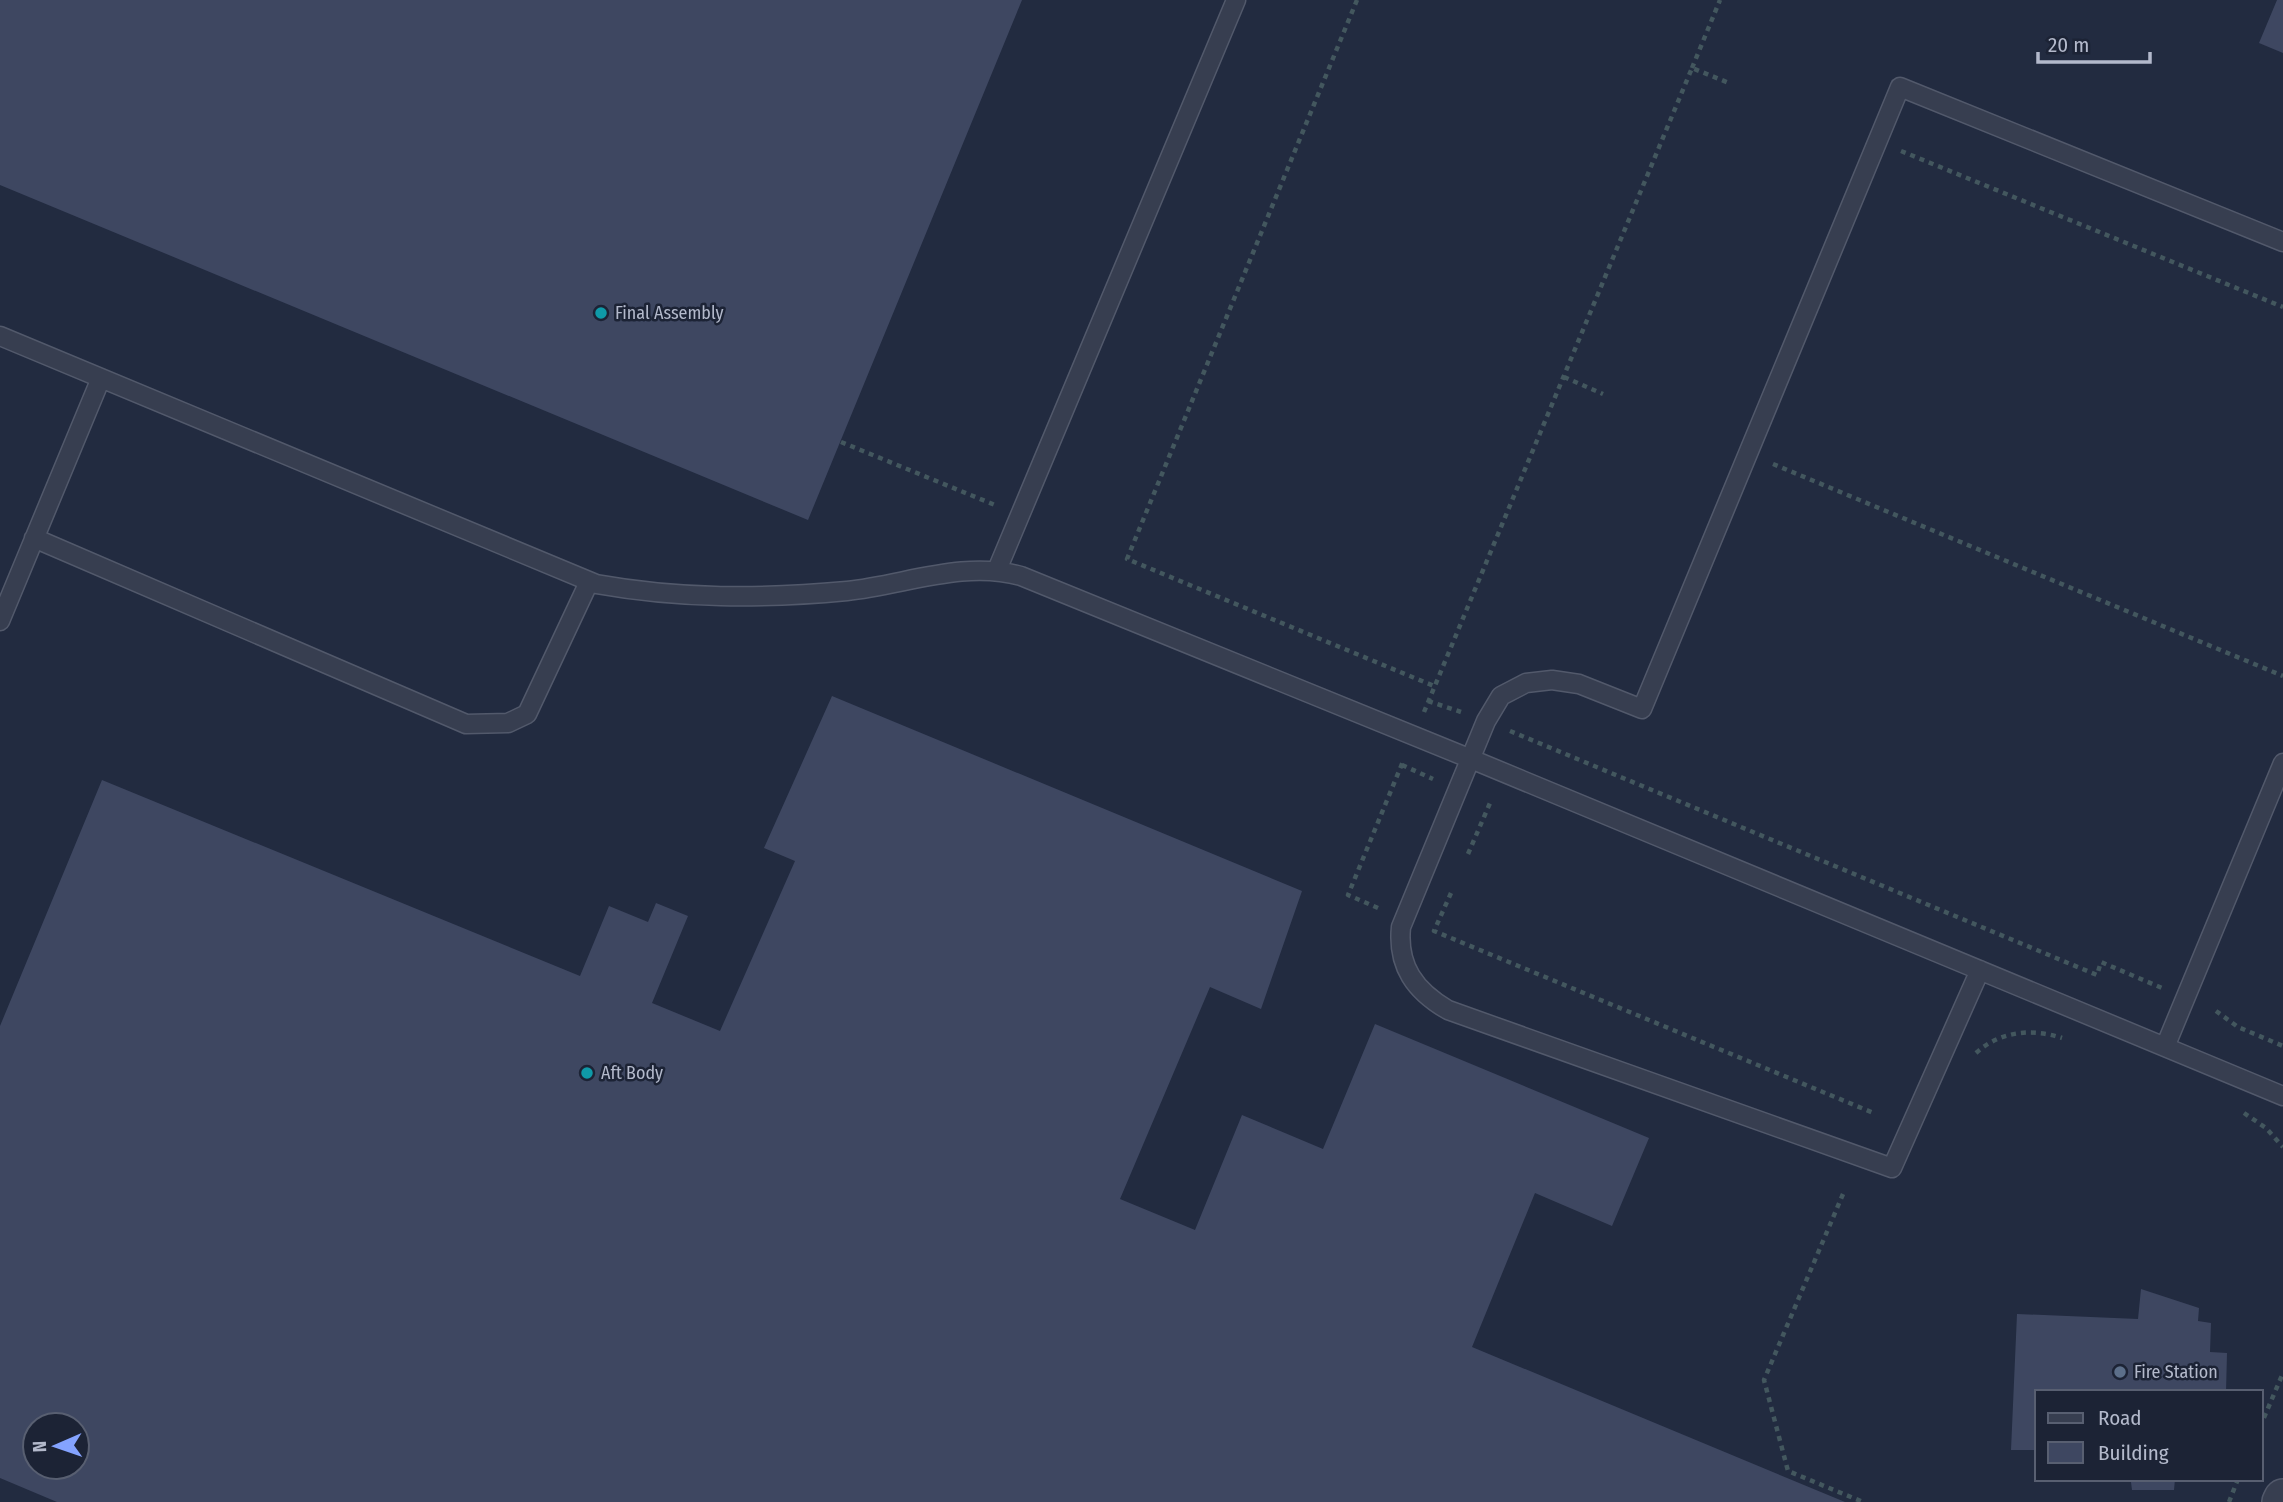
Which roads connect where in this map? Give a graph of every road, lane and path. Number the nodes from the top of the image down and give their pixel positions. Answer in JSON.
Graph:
{"nodes":[{"id":1,"x":1236,"y":0,"type":"edge"},
{"id":2,"x":1357,"y":0,"type":"edge"},
{"id":3,"x":1720,"y":0,"type":"edge"},
{"id":4,"x":1692,"y":68,"type":"junction"},
{"id":5,"x":1728,"y":83,"type":"dead end"},
{"id":6,"x":1877,"y":141,"type":"junction"},
{"id":7,"x":2283,"y":242,"type":"edge"},
{"id":8,"x":2283,"y":307,"type":"edge"},
{"id":9,"x":0,"y":336,"type":"edge"},
{"id":10,"x":1564,"y":377,"type":"junction"},
{"id":11,"x":101,"y":378,"type":"junction"},
{"id":12,"x":1603,"y":394,"type":"dead end"},
{"id":13,"x":841,"y":442,"type":"dead end"},
{"id":14,"x":1750,"y":455,"type":"junction"},
{"id":15,"x":996,"y":505,"type":"dead end"},
{"id":16,"x":34,"y":538,"type":"junction"},
{"id":17,"x":997,"y":570,"type":"junction"},
{"id":18,"x":589,"y":582,"type":"junction"},
{"id":19,"x":0,"y":621,"type":"edge"},
{"id":20,"x":2283,"y":676,"type":"edge"},
{"id":21,"x":1435,"y":686,"type":"junction"},
{"id":22,"x":1428,"y":701,"type":"junction"},
{"id":23,"x":1470,"y":715,"type":"dead end"},
{"id":24,"x":1509,"y":731,"type":"dead end"},
{"id":25,"x":1414,"y":735,"type":"junction"},
{"id":26,"x":1471,"y":758,"type":"junction"},
{"id":27,"x":2283,"y":763,"type":"edge"},
{"id":28,"x":1402,"y":765,"type":"junction"},
{"id":29,"x":1437,"y":780,"type":"dead end"},
{"id":30,"x":1490,"y":803,"type":"dead end"},
{"id":31,"x":1468,"y":854,"type":"dead end"},
{"id":32,"x":1451,"y":893,"type":"dead end"},
{"id":33,"x":1384,"y":910,"type":"dead end"},
{"id":34,"x":1980,"y":971,"type":"junction"},
{"id":35,"x":2165,"y":989,"type":"dead end"},
{"id":36,"x":2216,"y":1011,"type":"dead end"},
{"id":37,"x":2070,"y":1037,"type":"dead end"},
{"id":38,"x":2283,"y":1046,"type":"edge"},
{"id":39,"x":2165,"y":1047,"type":"junction"},
{"id":40,"x":1969,"y":1059,"type":"dead end"},
{"id":41,"x":2283,"y":1096,"type":"edge"},
{"id":42,"x":2235,"y":1108,"type":"dead end"},
{"id":43,"x":1876,"y":1114,"type":"dead end"},
{"id":44,"x":2283,"y":1147,"type":"edge"},
{"id":45,"x":1843,"y":1194,"type":"dead end"},
{"id":46,"x":2283,"y":1373,"type":"edge"},
{"id":47,"x":2262,"y":1422,"type":"edge"},
{"id":48,"x":2237,"y":1481,"type":"edge"},
{"id":49,"x":1863,"y":1502,"type":"edge"},
{"id":50,"x":2229,"y":1502,"type":"edge"}],
"edges":[{"from":1,"to":17,"type":"lane"},
{"from":2,"to":21,"type":"path"},
{"from":3,"to":4,"type":"path"},
{"from":4,"to":5,"type":"path"},
{"from":4,"to":10,"type":"path"},
{"from":6,"to":7,"type":"lane"},
{"from":6,"to":8,"type":"path"},
{"from":6,"to":14,"type":"lane"},
{"from":9,"to":11,"type":"lane"},
{"from":10,"to":12,"type":"path"},
{"from":10,"to":21,"type":"path"},
{"from":11,"to":16,"type":"lane"},
{"from":11,"to":18,"type":"lane"},
{"from":13,"to":15,"type":"path"},
{"from":14,"to":20,"type":"path"},
{"from":14,"to":26,"type":"lane"},
{"from":16,"to":18,"type":"lane"},
{"from":16,"to":19,"type":"lane"},
{"from":17,"to":18,"type":"lane"},
{"from":17,"to":25,"type":"lane"},
{"from":21,"to":22,"type":"path"},
{"from":22,"to":23,"type":"path"},
{"from":22,"to":25,"type":"path"},
{"from":24,"to":35,"type":"path"},
{"from":25,"to":26,"type":"lane"},
{"from":25,"to":28,"type":"path"},
{"from":26,"to":34,"type":"lane"},
{"from":26,"to":34,"type":"lane"},
{"from":27,"to":39,"type":"lane"},
{"from":28,"to":29,"type":"path"},
{"from":28,"to":33,"type":"path"},
{"from":30,"to":31,"type":"path"},
{"from":32,"to":43,"type":"path"},
{"from":34,"to":39,"type":"lane"},
{"from":36,"to":38,"type":"path"},
{"from":37,"to":40,"type":"path"},
{"from":39,"to":41,"type":"lane"},
{"from":42,"to":44,"type":"path"},
{"from":45,"to":49,"type":"path"},
{"from":46,"to":47,"type":"path"},
{"from":48,"to":50,"type":"path"}]}
